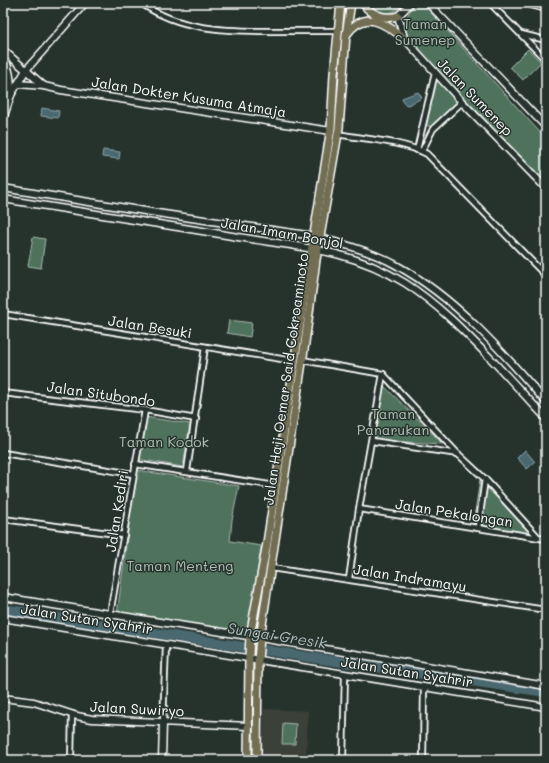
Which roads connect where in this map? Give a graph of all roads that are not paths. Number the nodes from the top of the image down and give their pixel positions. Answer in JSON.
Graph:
{"nodes":[{"id":1,"x":85,"y":3,"type":"edge"},
{"id":2,"x":141,"y":3,"type":"edge"},
{"id":3,"x":341,"y":3,"type":"edge"},
{"id":4,"x":351,"y":3,"type":"edge"},
{"id":5,"x":363,"y":3,"type":"edge"},
{"id":6,"x":410,"y":3,"type":"edge"},
{"id":7,"x":428,"y":3,"type":"edge"},
{"id":8,"x":490,"y":3,"type":"edge"},
{"id":9,"x":523,"y":3,"type":"edge"},
{"id":10,"x":546,"y":9,"type":"edge"},
{"id":11,"x":398,"y":16,"type":"junction"},
{"id":12,"x":338,"y":31,"type":"junction"},
{"id":13,"x":520,"y":33,"type":"junction"},
{"id":14,"x":346,"y":35,"type":"junction"},
{"id":15,"x":404,"y":38,"type":"junction"},
{"id":16,"x":546,"y":40,"type":"edge"},
{"id":17,"x":3,"y":50,"type":"edge"},
{"id":18,"x":3,"y":54,"type":"edge"},
{"id":19,"x":546,"y":60,"type":"edge"},
{"id":20,"x":26,"y":70,"type":"junction"},
{"id":21,"x":435,"y":73,"type":"junction"},
{"id":22,"x":18,"y":84,"type":"junction"},
{"id":23,"x":44,"y":86,"type":"junction"},
{"id":24,"x":11,"y":96,"type":"junction"},
{"id":25,"x":462,"y":102,"type":"junction"},
{"id":26,"x":3,"y":119,"type":"edge"},
{"id":27,"x":423,"y":126,"type":"junction"},
{"id":28,"x":546,"y":127,"type":"edge"},
{"id":29,"x":433,"y":129,"type":"junction"},
{"id":30,"x":334,"y":132,"type":"junction"},
{"id":31,"x":420,"y":151,"type":"junction"},
{"id":32,"x":545,"y":183,"type":"edge"},
{"id":33,"x":3,"y":188,"type":"edge"},
{"id":34,"x":3,"y":199,"type":"edge"},
{"id":35,"x":157,"y":213,"type":"junction"},
{"id":36,"x":155,"y":223,"type":"junction"},
{"id":37,"x":317,"y":238,"type":"junction"},
{"id":38,"x":315,"y":249,"type":"junction"},
{"id":39,"x":546,"y":276,"type":"edge"},
{"id":40,"x":3,"y":314,"type":"edge"},
{"id":41,"x":205,"y":347,"type":"junction"},
{"id":42,"x":302,"y":360,"type":"junction"},
{"id":43,"x":294,"y":361,"type":"junction"},
{"id":44,"x":383,"y":374,"type":"junction"},
{"id":45,"x":3,"y":392,"type":"edge"},
{"id":46,"x":546,"y":402,"type":"edge"},
{"id":47,"x":144,"y":410,"type":"junction"},
{"id":48,"x":546,"y":418,"type":"edge"},
{"id":49,"x":196,"y":419,"type":"junction"},
{"id":50,"x":372,"y":441,"type":"junction"},
{"id":51,"x":3,"y":454,"type":"edge"},
{"id":52,"x":458,"y":454,"type":"junction"},
{"id":53,"x":135,"y":464,"type":"junction"},
{"id":54,"x":187,"y":471,"type":"junction"},
{"id":55,"x":133,"y":474,"type":"junction"},
{"id":56,"x":485,"y":479,"type":"junction"},
{"id":57,"x":276,"y":486,"type":"junction"},
{"id":58,"x":359,"y":509,"type":"junction"},
{"id":59,"x":3,"y":519,"type":"edge"},
{"id":60,"x":478,"y":528,"type":"junction"},
{"id":61,"x":124,"y":535,"type":"junction"},
{"id":62,"x":538,"y":537,"type":"junction"},
{"id":63,"x":546,"y":538,"type":"edge"},
{"id":64,"x":271,"y":568,"type":"junction"},
{"id":65,"x":349,"y":579,"type":"junction"},
{"id":66,"x":3,"y":597,"type":"edge"},
{"id":67,"x":546,"y":610,"type":"edge"},
{"id":68,"x":110,"y":614,"type":"junction"},
{"id":69,"x":3,"y":618,"type":"edge"},
{"id":70,"x":250,"y":638,"type":"junction"},
{"id":71,"x":260,"y":639,"type":"junction"},
{"id":72,"x":166,"y":644,"type":"junction"},
{"id":73,"x":249,"y":657,"type":"junction"},
{"id":74,"x":258,"y":659,"type":"junction"},
{"id":75,"x":345,"y":674,"type":"junction"},
{"id":76,"x":546,"y":686,"type":"edge"},
{"id":77,"x":424,"y":687,"type":"junction"},
{"id":78,"x":3,"y":698,"type":"edge"},
{"id":79,"x":546,"y":707,"type":"edge"},
{"id":80,"x":72,"y":714,"type":"junction"},
{"id":81,"x":163,"y":723,"type":"junction"},
{"id":82,"x":249,"y":726,"type":"junction"},
{"id":83,"x":71,"y":760,"type":"edge"},
{"id":84,"x":162,"y":760,"type":"edge"},
{"id":85,"x":248,"y":760,"type":"edge"},
{"id":86,"x":257,"y":760,"type":"edge"},
{"id":87,"x":343,"y":760,"type":"edge"},
{"id":88,"x":423,"y":760,"type":"edge"}],
"edges":[{"from":1,"to":20,"type":"street"},
{"from":2,"to":12,"type":"street"},
{"from":3,"to":12,"type":"main road","name":"Jalan Haji Oemar Said Cokroaminoto"},
{"from":4,"to":14,"type":"main road","name":"Jalan Haji Oemar Said Cokroaminoto"},
{"from":5,"to":11,"type":"main road"},
{"from":6,"to":11,"type":"street"},
{"from":7,"to":28,"type":"street"},
{"from":8,"to":13,"type":"street"},
{"from":9,"to":10,"type":"street"},
{"from":11,"to":15,"type":"street","name":"Jalan Sumenep"},
{"from":12,"to":30,"type":"main road","name":"Jalan Haji Oemar Said Cokroaminoto"},
{"from":13,"to":16,"type":"street"},
{"from":13,"to":19,"type":"street"},
{"from":14,"to":15,"type":"main road"},
{"from":14,"to":30,"type":"main road","name":"Jalan Haji Oemar Said Cokroaminoto"},
{"from":15,"to":21,"type":"street","name":"Jalan Sumenep"},
{"from":17,"to":20,"type":"street","name":"Jalan Dokter Kusuma Atmaja"},
{"from":18,"to":24,"type":"street"},
{"from":20,"to":22,"type":"street"},
{"from":20,"to":23,"type":"street","name":"Jalan Dokter Kusuma Atmaja"},
{"from":21,"to":25,"type":"street","name":"Jalan Sumenep"},
{"from":21,"to":27,"type":"street"},
{"from":22,"to":23,"type":"street","name":"Jalan Dokter Kusuma Atmaja"},
{"from":22,"to":24,"type":"street"},
{"from":23,"to":30,"type":"street","name":"Jalan Dokter Kusuma Atmaja"},
{"from":24,"to":26,"type":"street"},
{"from":25,"to":29,"type":"street"},
{"from":25,"to":32,"type":"street","name":"Jalan Sumenep"},
{"from":27,"to":29,"type":"street"},
{"from":27,"to":31,"type":"street"},
{"from":29,"to":31,"type":"street"},
{"from":30,"to":31,"type":"street","name":"Jalan Dokter Kusuma Atmaja"},
{"from":30,"to":37,"type":"main road","name":"Jalan Haji Oemar Said Cokroaminoto"},
{"from":31,"to":39,"type":"street","name":"Jalan Dokter Kusuma Atmaja"},
{"from":33,"to":35,"type":"street","name":"Jalan Imam Bonjol"},
{"from":34,"to":36,"type":"street","name":"Jalan Imam Bonjol"},
{"from":35,"to":36,"type":"street"},
{"from":35,"to":37,"type":"street","name":"Jalan Imam Bonjol"},
{"from":36,"to":38,"type":"street","name":"Jalan Imam Bonjol"},
{"from":37,"to":38,"type":"main road","name":"Jalan Haji Oemar Said Cokroaminoto"},
{"from":37,"to":46,"type":"street","name":"Jalan Imam Bonjol"},
{"from":38,"to":42,"type":"main road","name":"Jalan Haji Oemar Said Cokroaminoto"},
{"from":38,"to":43,"type":"main road","name":"Jalan Haji Oemar Said Cokroaminoto"},
{"from":38,"to":48,"type":"street","name":"Jalan Imam Bonjol"},
{"from":40,"to":41,"type":"street","name":"Jalan Besuki"},
{"from":41,"to":43,"type":"street","name":"Jalan Besuki"},
{"from":41,"to":49,"type":"street"},
{"from":42,"to":44,"type":"street"},
{"from":42,"to":64,"type":"main road","name":"Jalan Haji Oemar Said Cokroaminoto"},
{"from":43,"to":57,"type":"main road","name":"Jalan Haji Oemar Said Cokroaminoto"},
{"from":44,"to":50,"type":"street"},
{"from":44,"to":52,"type":"street"},
{"from":45,"to":47,"type":"street","name":"Jalan Situbondo"},
{"from":47,"to":49,"type":"street","name":"Jalan Situbondo"},
{"from":47,"to":53,"type":"street","name":"Jalan Kediri"},
{"from":49,"to":54,"type":"street"},
{"from":50,"to":52,"type":"street"},
{"from":50,"to":58,"type":"street"},
{"from":51,"to":55,"type":"street"},
{"from":52,"to":56,"type":"street"},
{"from":53,"to":54,"type":"street"},
{"from":53,"to":55,"type":"street","name":"Jalan Kediri"},
{"from":54,"to":57,"type":"street"},
{"from":55,"to":61,"type":"street","name":"Jalan Kediri"},
{"from":56,"to":60,"type":"street"},
{"from":56,"to":62,"type":"street"},
{"from":57,"to":70,"type":"main road","name":"Jalan Haji Oemar Said Cokroaminoto"},
{"from":58,"to":60,"type":"street","name":"Jalan Pekalongan"},
{"from":58,"to":65,"type":"street"},
{"from":59,"to":61,"type":"street"},
{"from":60,"to":62,"type":"street","name":"Jalan Pekalongan"},
{"from":61,"to":68,"type":"street","name":"Jalan Kediri"},
{"from":62,"to":63,"type":"street","name":"Jalan Pekalongan"},
{"from":64,"to":65,"type":"street","name":"Jalan Indramayu"},
{"from":64,"to":71,"type":"main road","name":"Jalan Haji Oemar Said Cokroaminoto"},
{"from":65,"to":67,"type":"street","name":"Jalan Indramayu"},
{"from":66,"to":68,"type":"street"},
{"from":68,"to":70,"type":"street"},
{"from":69,"to":72,"type":"street","name":"Jalan Sutan Syahrir"},
{"from":70,"to":71,"type":"street"},
{"from":70,"to":73,"type":"main road","name":"Jalan Haji Oemar Said Cokroaminoto"},
{"from":71,"to":74,"type":"main road","name":"Jalan Haji Oemar Said Cokroaminoto"},
{"from":71,"to":76,"type":"street"},
{"from":72,"to":73,"type":"street","name":"Jalan Sutan Syahrir"},
{"from":72,"to":81,"type":"street"},
{"from":73,"to":74,"type":"street","name":"Jalan Sutan Syahrir"},
{"from":73,"to":82,"type":"main road","name":"Jalan Haji Oemar Said Cokroaminoto"},
{"from":74,"to":75,"type":"street","name":"Jalan Sutan Syahrir"},
{"from":74,"to":86,"type":"main road","name":"Jalan Haji Oemar Said Cokroaminoto"},
{"from":75,"to":77,"type":"street","name":"Jalan Sutan Syahrir"},
{"from":75,"to":87,"type":"street"},
{"from":77,"to":79,"type":"street","name":"Jalan Sutan Syahrir"},
{"from":77,"to":88,"type":"street"},
{"from":78,"to":80,"type":"street","name":"Jalan Suwiryo"},
{"from":80,"to":81,"type":"street","name":"Jalan Suwiryo"},
{"from":80,"to":83,"type":"street"},
{"from":81,"to":82,"type":"street","name":"Jalan Suwiryo"},
{"from":81,"to":84,"type":"street"},
{"from":82,"to":85,"type":"main road","name":"Jalan Haji Oemar Said Cokroaminoto"}]}
